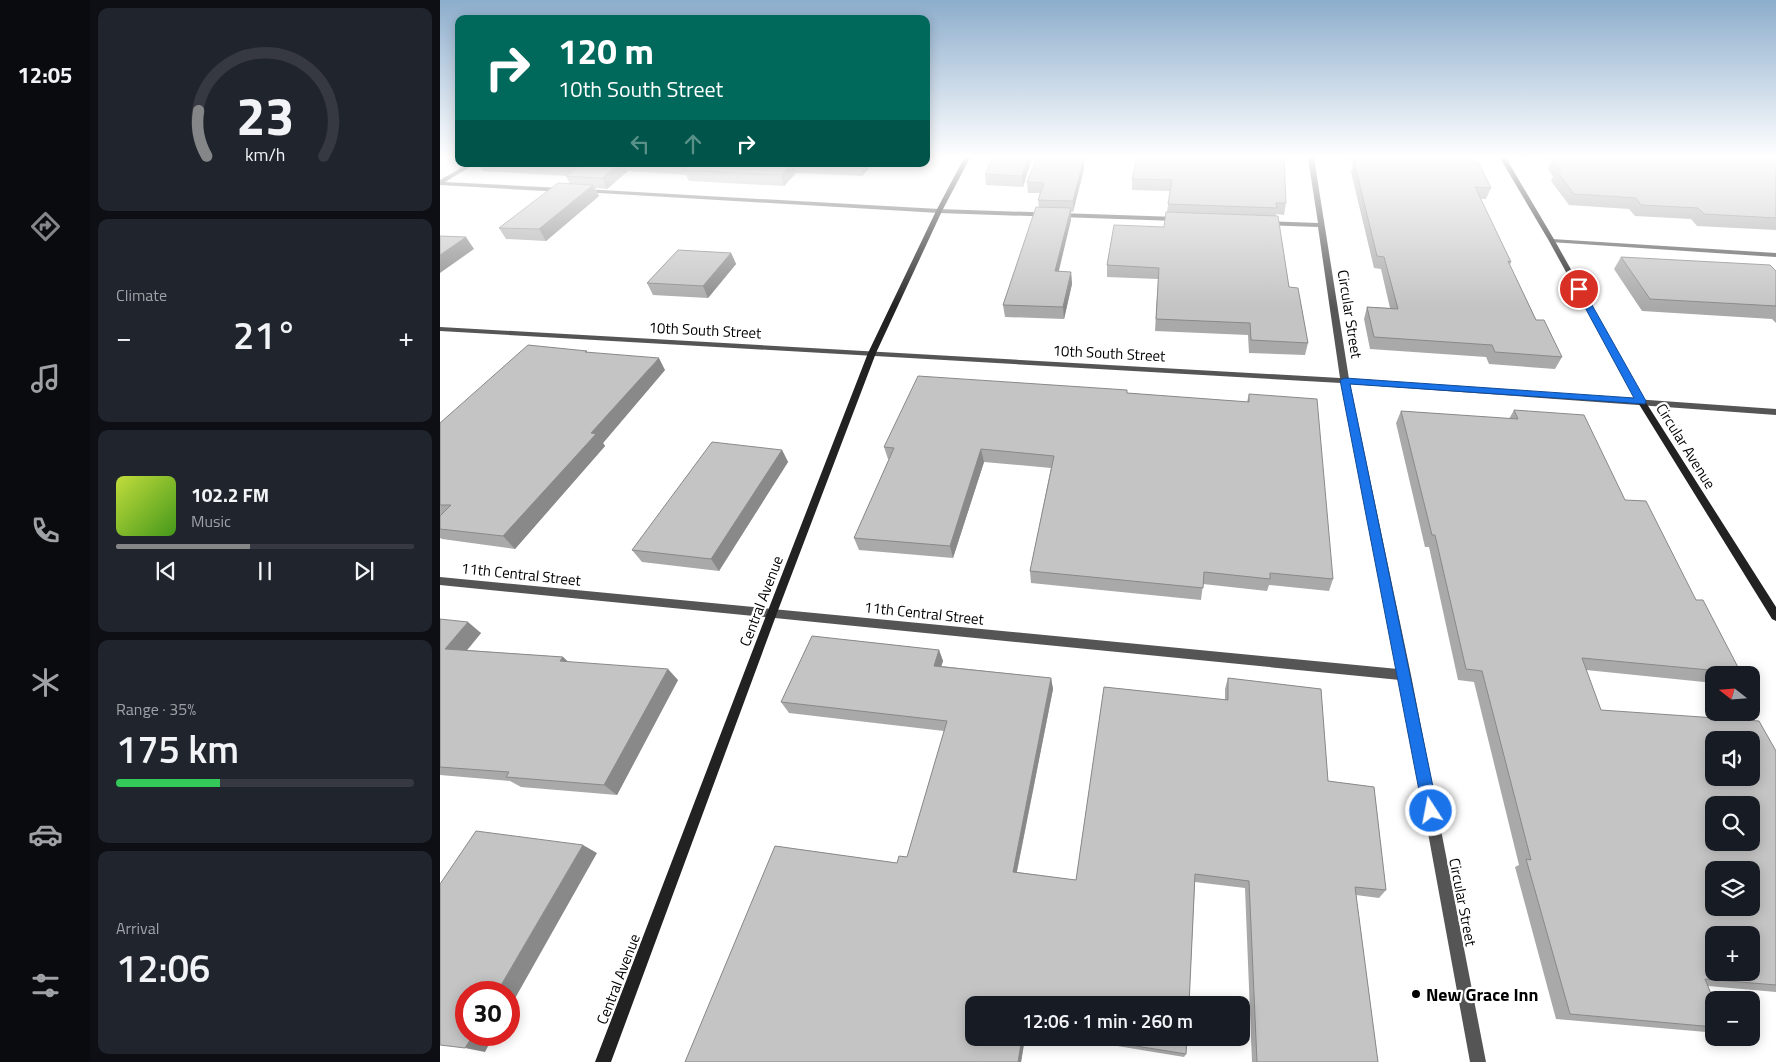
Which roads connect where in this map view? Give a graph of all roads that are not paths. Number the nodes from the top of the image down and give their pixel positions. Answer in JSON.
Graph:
{"nodes":[{"id":1,"x":877,"y":208,"type":"edge"},
{"id":2,"x":941,"y":208,"type":"edge"},
{"id":3,"x":1318,"y":208,"type":"edge"},
{"id":4,"x":1532,"y":208,"type":"edge"},
{"id":5,"x":939,"y":211,"type":"junction"},
{"id":6,"x":1183,"y":220,"type":"edge"},
{"id":7,"x":1262,"y":222,"type":"edge"},
{"id":8,"x":1320,"y":225,"type":"junction"},
{"id":9,"x":1552,"y":241,"type":"junction"},
{"id":10,"x":1776,"y":256,"type":"edge"},
{"id":11,"x":440,"y":329,"type":"edge"},
{"id":12,"x":872,"y":354,"type":"junction"},
{"id":13,"x":1345,"y":380,"type":"junction"},
{"id":14,"x":1641,"y":401,"type":"junction"},
{"id":15,"x":1776,"y":412,"type":"edge"},
{"id":16,"x":440,"y":581,"type":"edge"},
{"id":17,"x":772,"y":613,"type":"junction"},
{"id":18,"x":1776,"y":616,"type":"edge"},
{"id":19,"x":1405,"y":675,"type":"junction"},
{"id":20,"x":603,"y":1062,"type":"edge"},
{"id":21,"x":1478,"y":1062,"type":"edge"}],
"edges":[{"from":1,"to":5,"type":"street"},
{"from":2,"to":5,"type":"street","name":"Central Avenue"},
{"from":3,"to":8,"type":"street","name":"Circular Street"},
{"from":4,"to":9,"type":"street","name":"Circular Avenue"},
{"from":5,"to":6,"type":"street"},
{"from":5,"to":12,"type":"street","name":"Central Avenue"},
{"from":7,"to":8,"type":"street"},
{"from":8,"to":13,"type":"street","name":"Circular Street"},
{"from":9,"to":10,"type":"street"},
{"from":9,"to":14,"type":"street","name":"Circular Avenue"},
{"from":11,"to":12,"type":"street","name":"10th South Street"},
{"from":12,"to":13,"type":"street","name":"10th South Street"},
{"from":12,"to":17,"type":"street","name":"Central Avenue"},
{"from":13,"to":14,"type":"street","name":"10th South Street"},
{"from":13,"to":19,"type":"street","name":"Circular Street"},
{"from":14,"to":15,"type":"street","name":"10th South Street"},
{"from":14,"to":18,"type":"street","name":"Circular Avenue"},
{"from":16,"to":17,"type":"street","name":"11th Central Street"},
{"from":17,"to":19,"type":"street","name":"11th Central Street"},
{"from":17,"to":20,"type":"street","name":"Central Avenue"},
{"from":19,"to":21,"type":"street","name":"Circular Street"}]}
